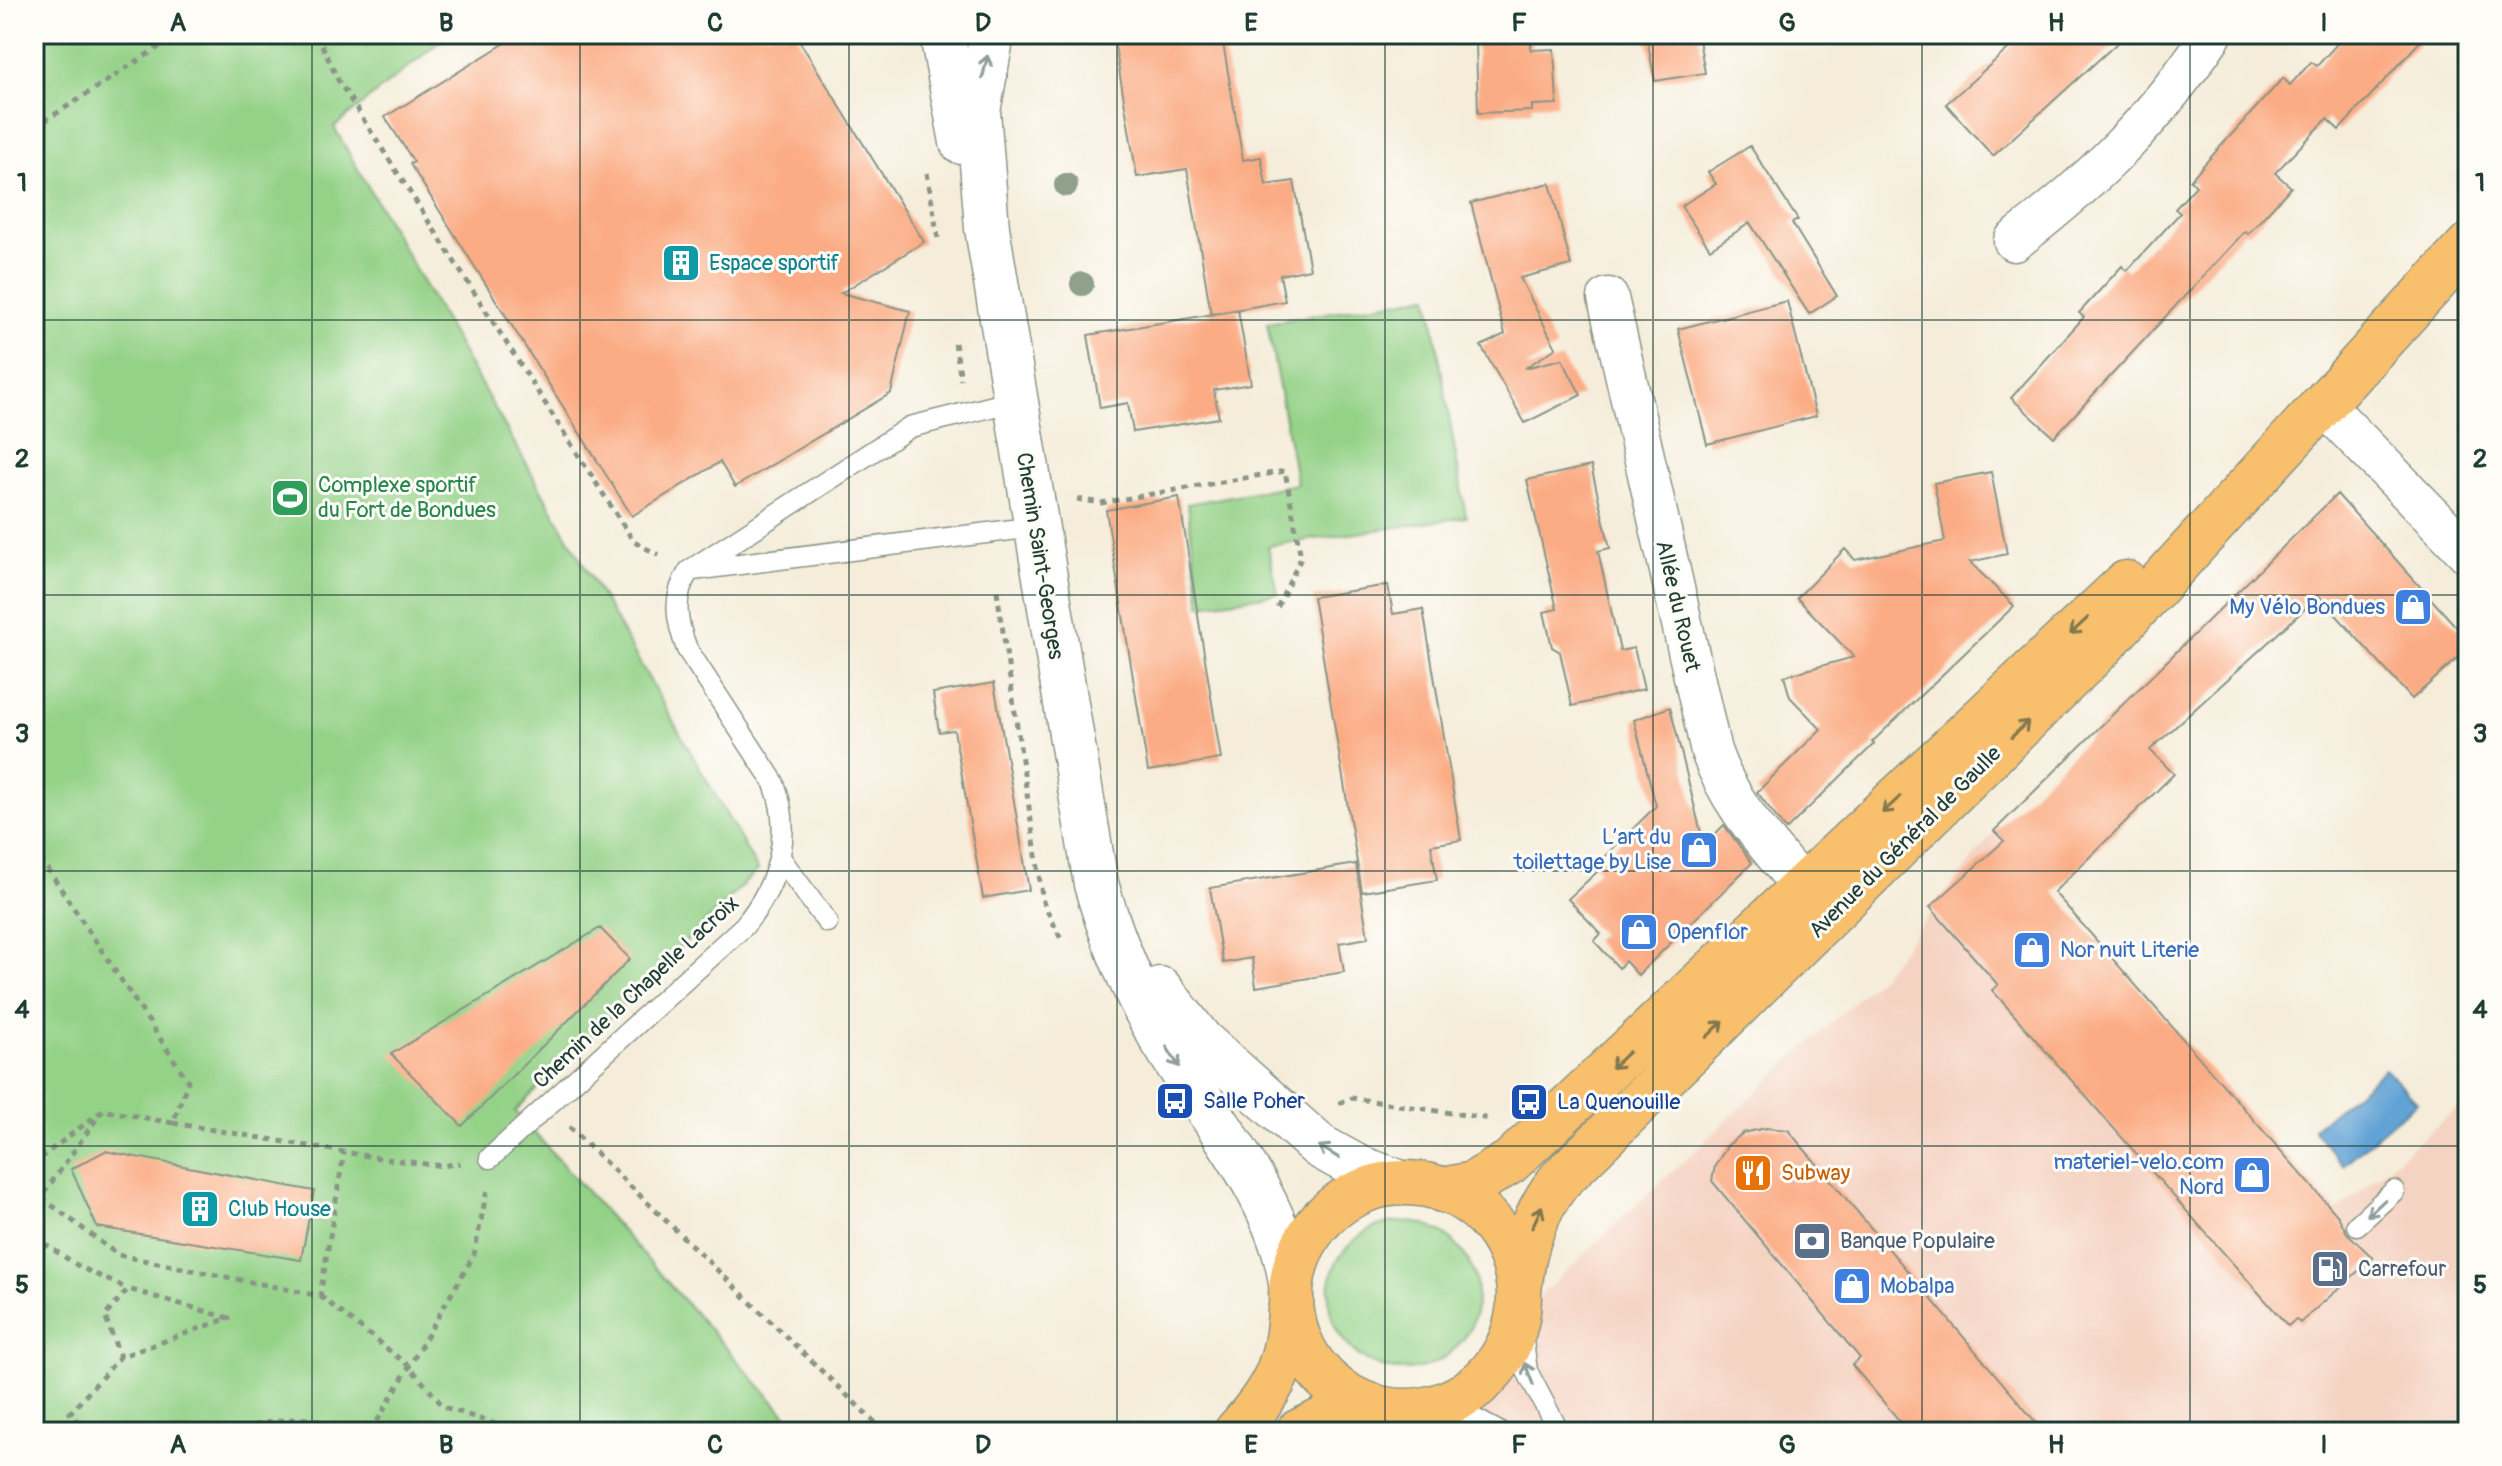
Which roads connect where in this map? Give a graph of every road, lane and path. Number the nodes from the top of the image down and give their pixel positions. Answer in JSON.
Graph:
{"nodes":[{"id":1,"x":179,"y":34,"type":"edge"},
{"id":2,"x":317,"y":34,"type":"edge"},
{"id":3,"x":942,"y":34,"type":"edge"},
{"id":4,"x":992,"y":34,"type":"edge"},
{"id":5,"x":2212,"y":34,"type":"edge"},
{"id":6,"x":34,"y":128,"type":"edge"},
{"id":7,"x":987,"y":228,"type":"junction"},
{"id":8,"x":2014,"y":241,"type":"dead end"},
{"id":9,"x":2468,"y":246,"type":"edge"},
{"id":10,"x":1608,"y":298,"type":"dead end"},
{"id":11,"x":1014,"y":401,"type":"junction"},
{"id":12,"x":2322,"y":403,"type":"junction"},
{"id":13,"x":1032,"y":509,"type":"junction"},
{"id":14,"x":2468,"y":553,"type":"edge"},
{"id":15,"x":689,"y":571,"type":"junction"},
{"id":16,"x":1275,"y":612,"type":"dead end"},
{"id":17,"x":34,"y":848,"type":"edge"},
{"id":18,"x":781,"y":859,"type":"junction"},
{"id":19,"x":1096,"y":884,"type":"junction"},
{"id":20,"x":1803,"y":888,"type":"junction"},
{"id":21,"x":827,"y":922,"type":"dead end"},
{"id":22,"x":549,"y":1107,"type":"junction"},
{"id":23,"x":103,"y":1110,"type":"junction"},
{"id":24,"x":173,"y":1123,"type":"junction"},
{"id":25,"x":1296,"y":1126,"type":"junction"},
{"id":26,"x":1547,"y":1128,"type":"junction"},
{"id":27,"x":344,"y":1152,"type":"junction"},
{"id":28,"x":490,"y":1158,"type":"junction"},
{"id":29,"x":34,"y":1163,"type":"edge"},
{"id":30,"x":1421,"y":1186,"type":"junction"},
{"id":31,"x":2394,"y":1191,"type":"dead end"},
{"id":32,"x":2357,"y":1225,"type":"dead end"},
{"id":33,"x":34,"y":1237,"type":"edge"},
{"id":34,"x":128,"y":1289,"type":"junction"},
{"id":35,"x":1291,"y":1292,"type":"junction"},
{"id":36,"x":320,"y":1296,"type":"junction"},
{"id":37,"x":1519,"y":1302,"type":"junction"},
{"id":38,"x":120,"y":1357,"type":"junction"},
{"id":39,"x":409,"y":1366,"type":"junction"},
{"id":40,"x":1373,"y":1407,"type":"junction"},
{"id":41,"x":1427,"y":1410,"type":"junction"},
{"id":42,"x":87,"y":1432,"type":"edge"},
{"id":43,"x":231,"y":1432,"type":"edge"},
{"id":44,"x":343,"y":1432,"type":"edge"},
{"id":45,"x":371,"y":1432,"type":"edge"},
{"id":46,"x":519,"y":1432,"type":"edge"},
{"id":47,"x":885,"y":1432,"type":"edge"},
{"id":48,"x":1236,"y":1432,"type":"edge"},
{"id":49,"x":1298,"y":1432,"type":"edge"},
{"id":50,"x":1499,"y":1432,"type":"edge"},
{"id":51,"x":1559,"y":1432,"type":"edge"}],
"edges":[{"from":1,"to":6,"type":"path"},
{"from":2,"to":15,"type":"path"},
{"from":3,"to":7,"type":"street","name":"Chemin Saint-Georges"},
{"from":7,"to":4,"type":"street","name":"Chemin Saint-Georges","one_way":true},
{"from":5,"to":8,"type":"street"},
{"from":7,"to":11,"type":"street","name":"Chemin Saint-Georges"},
{"from":9,"to":12,"type":"main road","name":"Avenue du Général de Gaulle"},
{"from":10,"to":20,"type":"street","name":"Allée du Rouet"},
{"from":11,"to":13,"type":"street","name":"Chemin Saint-Georges"},
{"from":11,"to":15,"type":"lane"},
{"from":12,"to":14,"type":"street"},
{"from":12,"to":20,"type":"main road","name":"Avenue du Général de Gaulle","one_way":true},
{"from":37,"to":12,"type":"main road","name":"Avenue du Général de Gaulle","one_way":true},
{"from":13,"to":15,"type":"lane"},
{"from":13,"to":16,"type":"path"},
{"from":13,"to":19,"type":"street","name":"Chemin Saint-Georges"},
{"from":15,"to":18,"type":"lane","name":"Chemin de la Chapelle Lacroix"},
{"from":17,"to":24,"type":"path"},
{"from":18,"to":21,"type":"lane"},
{"from":18,"to":22,"type":"lane","name":"Chemin de la Chapelle Lacroix"},
{"from":19,"to":25,"type":"street","name":"Chemin Saint-Georges"},
{"from":19,"to":35,"type":"street","name":"Chemin Saint-Georges","one_way":true},
{"from":20,"to":26,"type":"main road","name":"Avenue du Général de Gaulle","one_way":true},
{"from":22,"to":28,"type":"lane","name":"Chemin de la Chapelle Lacroix"},
{"from":22,"to":47,"type":"path"},
{"from":23,"to":24,"type":"path"},
{"from":23,"to":29,"type":"path"},
{"from":23,"to":36,"type":"path"},
{"from":24,"to":27,"type":"path"},
{"from":25,"to":26,"type":"path"},
{"from":30,"to":25,"type":"street","name":"Chemin Saint-Georges","one_way":true},
{"from":26,"to":30,"type":"main road","name":"Avenue du Général de Gaulle"},
{"from":27,"to":28,"type":"path"},
{"from":27,"to":36,"type":"path"},
{"from":28,"to":39,"type":"path"},
{"from":30,"to":35,"type":"main road"},
{"from":30,"to":37,"type":"main road"},
{"from":31,"to":32,"type":"lane","one_way":true},
{"from":33,"to":34,"type":"path"},
{"from":34,"to":38,"type":"path"},
{"from":34,"to":38,"type":"path"},
{"from":35,"to":40,"type":"main road"},
{"from":35,"to":48,"type":"main road"},
{"from":36,"to":39,"type":"path"},
{"from":37,"to":41,"type":"main road"},
{"from":51,"to":37,"type":"lane","one_way":true},
{"from":38,"to":42,"type":"path"},
{"from":39,"to":45,"type":"path"},
{"from":39,"to":46,"type":"path"},
{"from":40,"to":41,"type":"main road"},
{"from":40,"to":49,"type":"main road"},
{"from":41,"to":50,"type":"lane"},
{"from":43,"to":44,"type":"path"}]}
